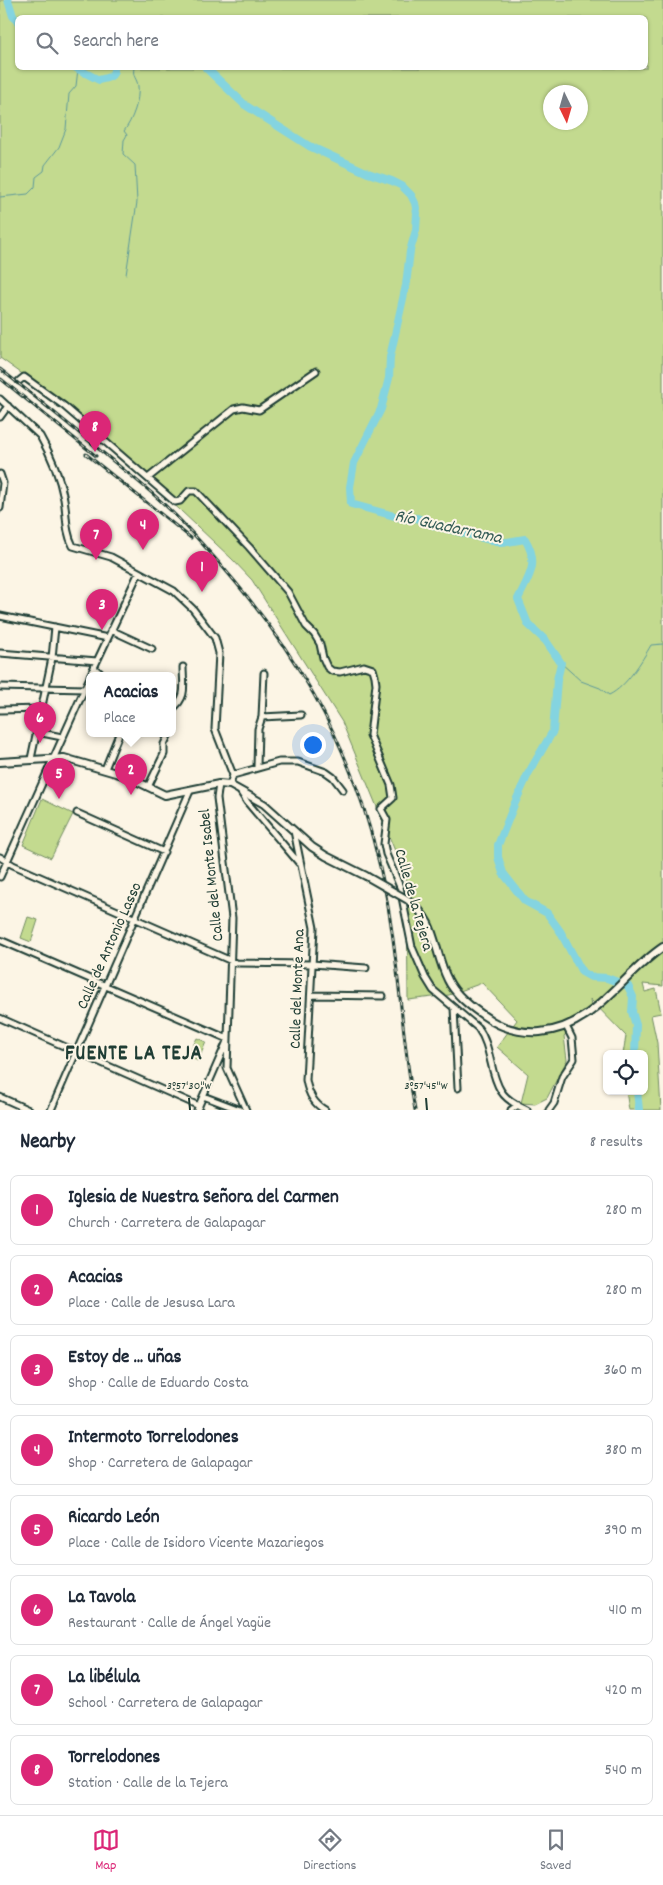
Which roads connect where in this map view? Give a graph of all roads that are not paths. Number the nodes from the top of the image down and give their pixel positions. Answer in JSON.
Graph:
{"nodes":[{"id":1,"x":316,"y":371,"type":"dead end"},
{"id":2,"x":19,"y":380,"type":"dead end"},
{"id":3,"x":0,"y":399,"type":"edge"},
{"id":4,"x":8,"y":406,"type":"junction"},
{"id":5,"x":0,"y":417,"type":"edge"},
{"id":6,"x":0,"y":474,"type":"edge"},
{"id":7,"x":148,"y":478,"type":"junction"},
{"id":8,"x":0,"y":508,"type":"edge"},
{"id":9,"x":139,"y":572,"type":"junction"},
{"id":10,"x":0,"y":616,"type":"edge"},
{"id":11,"x":54,"y":627,"type":"junction"},
{"id":12,"x":111,"y":630,"type":"junction"},
{"id":13,"x":108,"y":638,"type":"junction"},
{"id":14,"x":152,"y":649,"type":"dead end"},
{"id":15,"x":0,"y":653,"type":"edge"},
{"id":16,"x":52,"y":658,"type":"junction"},
{"id":17,"x":97,"y":662,"type":"junction"},
{"id":18,"x":183,"y":667,"type":"dead end"},
{"id":19,"x":94,"y":668,"type":"junction"},
{"id":20,"x":92,"y":672,"type":"edge"},
{"id":21,"x":99,"y":672,"type":"edge"},
{"id":22,"x":264,"y":673,"type":"dead end"},
{"id":23,"x":0,"y":687,"type":"edge"},
{"id":24,"x":47,"y":688,"type":"junction"},
{"id":25,"x":85,"y":689,"type":"joint"},
{"id":26,"x":176,"y":706,"type":"edge"},
{"id":27,"x":42,"y":709,"type":"junction"},
{"id":28,"x":0,"y":710,"type":"edge"},
{"id":29,"x":301,"y":714,"type":"dead end"},
{"id":30,"x":262,"y":717,"type":"junction"},
{"id":31,"x":37,"y":732,"type":"junction"},
{"id":32,"x":62,"y":737,"type":"junction"},
{"id":33,"x":118,"y":737,"type":"edge"},
{"id":34,"x":168,"y":737,"type":"edge"},
{"id":35,"x":52,"y":758,"type":"junction"},
{"id":36,"x":31,"y":759,"type":"junction"},
{"id":37,"x":0,"y":762,"type":"edge"},
{"id":38,"x":257,"y":767,"type":"junction"},
{"id":39,"x":105,"y":769,"type":"junction"},
{"id":40,"x":233,"y":775,"type":"junction"},
{"id":41,"x":219,"y":784,"type":"junction"},
{"id":42,"x":230,"y":785,"type":"junction"},
{"id":43,"x":148,"y":787,"type":"junction"},
{"id":44,"x":239,"y":789,"type":"junction"},
{"id":45,"x":342,"y":790,"type":"dead end"},
{"id":46,"x":190,"y":791,"type":"junction"},
{"id":47,"x":77,"y":813,"type":"dead end"},
{"id":48,"x":294,"y":831,"type":"junction"},
{"id":49,"x":306,"y":843,"type":"junction"},
{"id":50,"x":164,"y":852,"type":"junction"},
{"id":51,"x":0,"y":857,"type":"edge"},
{"id":52,"x":7,"y":862,"type":"junction"},
{"id":53,"x":300,"y":864,"type":"junction"},
{"id":54,"x":0,"y":877,"type":"edge"},
{"id":55,"x":135,"y":918,"type":"junction"},
{"id":56,"x":0,"y":940,"type":"edge"},
{"id":57,"x":663,"y":947,"type":"edge"},
{"id":58,"x":231,"y":961,"type":"junction"},
{"id":59,"x":312,"y":964,"type":"junction"},
{"id":60,"x":366,"y":968,"type":"dead end"},
{"id":61,"x":106,"y":985,"type":"junction"},
{"id":62,"x":310,"y":995,"type":"junction"},
{"id":63,"x":383,"y":996,"type":"dead end"},
{"id":64,"x":454,"y":1008,"type":"junction"},
{"id":65,"x":0,"y":1018,"type":"edge"},
{"id":66,"x":566,"y":1026,"type":"junction"},
{"id":67,"x":228,"y":1039,"type":"junction"},
{"id":68,"x":77,"y":1052,"type":"junction"},
{"id":69,"x":458,"y":1088,"type":"dead end"},
{"id":70,"x":203,"y":1096,"type":"junction"},
{"id":71,"x":0,"y":1098,"type":"edge"},
{"id":72,"x":518,"y":1105,"type":"junction"},
{"id":73,"x":198,"y":1108,"type":"edge"},
{"id":74,"x":320,"y":1109,"type":"edge"},
{"id":75,"x":29,"y":1110,"type":"edge"},
{"id":76,"x":51,"y":1110,"type":"edge"},
{"id":77,"x":240,"y":1110,"type":"edge"},
{"id":78,"x":246,"y":1110,"type":"edge"},
{"id":79,"x":511,"y":1110,"type":"edge"},
{"id":80,"x":527,"y":1110,"type":"edge"},
{"id":81,"x":550,"y":1110,"type":"edge"}],
"edges":[{"from":1,"to":7,"type":"street"},
{"from":2,"to":7,"type":"street","name":"Calle de la Tejera"},
{"from":3,"to":4,"type":"street"},
{"from":4,"to":5,"type":"street"},
{"from":4,"to":9,"type":"street"},
{"from":6,"to":8,"type":"street"},
{"from":7,"to":64,"type":"street","name":"Calle de la Tejera"},
{"from":9,"to":12,"type":"street"},
{"from":9,"to":40,"type":"street"},
{"from":10,"to":11,"type":"street"},
{"from":11,"to":13,"type":"street"},
{"from":11,"to":16,"type":"street"},
{"from":12,"to":13,"type":"street"},
{"from":12,"to":14,"type":"street"},
{"from":13,"to":17,"type":"street"},
{"from":15,"to":16,"type":"street"},
{"from":16,"to":17,"type":"street"},
{"from":16,"to":24,"type":"street"},
{"from":17,"to":19,"type":"street"},
{"from":18,"to":26,"type":"street"},
{"from":19,"to":20,"type":"street"},
{"from":19,"to":21,"type":"street"},
{"from":22,"to":30,"type":"street"},
{"from":23,"to":24,"type":"street"},
{"from":24,"to":25,"type":"street"},
{"from":24,"to":27,"type":"street"},
{"from":25,"to":32,"type":"street"},
{"from":27,"to":28,"type":"street"},
{"from":27,"to":31,"type":"street"},
{"from":29,"to":30,"type":"street"},
{"from":30,"to":38,"type":"street"},
{"from":31,"to":32,"type":"street"},
{"from":31,"to":36,"type":"street"},
{"from":32,"to":35,"type":"street"},
{"from":33,"to":39,"type":"street"},
{"from":34,"to":43,"type":"street"},
{"from":35,"to":36,"type":"main road"},
{"from":35,"to":39,"type":"main road"},
{"from":35,"to":52,"type":"street"},
{"from":36,"to":37,"type":"main road"},
{"from":38,"to":40,"type":"street"},
{"from":38,"to":45,"type":"street"},
{"from":39,"to":43,"type":"main road"},
{"from":40,"to":42,"type":"street"},
{"from":41,"to":42,"type":"main road"},
{"from":41,"to":46,"type":"main road"},
{"from":41,"to":58,"type":"street","name":"Calle del Monte Isabel"},
{"from":42,"to":44,"type":"main road"},
{"from":43,"to":46,"type":"main road"},
{"from":44,"to":48,"type":"main road"},
{"from":44,"to":53,"type":"street","name":"Calle del Monte Ana"},
{"from":46,"to":50,"type":"street","name":"Calle de Antonio Lasso"},
{"from":47,"to":50,"type":"street"},
{"from":48,"to":49,"type":"main road"},
{"from":48,"to":53,"type":"street","name":"Calle del Monte Ana"},
{"from":49,"to":53,"type":"street"},
{"from":49,"to":66,"type":"main road","bridge":true},
{"from":50,"to":55,"type":"street","name":"Calle de Antonio Lasso"},
{"from":51,"to":52,"type":"street"},
{"from":52,"to":54,"type":"street"},
{"from":52,"to":55,"type":"street"},
{"from":53,"to":59,"type":"street","name":"Calle del Monte Ana"},
{"from":55,"to":58,"type":"street"},
{"from":55,"to":61,"type":"street","name":"Calle de Antonio Lasso"},
{"from":56,"to":61,"type":"street"},
{"from":57,"to":66,"type":"main road"},
{"from":58,"to":59,"type":"street"},
{"from":58,"to":67,"type":"street","name":"Calle del Monte Isabel"},
{"from":59,"to":60,"type":"street"},
{"from":59,"to":62,"type":"street","name":"Calle del Monte Ana"},
{"from":61,"to":67,"type":"street"},
{"from":61,"to":68,"type":"street","name":"Calle de Antonio Lasso"},
{"from":62,"to":63,"type":"street"},
{"from":62,"to":74,"type":"street","name":"Calle del Monte Ana"},
{"from":64,"to":69,"type":"street"},
{"from":64,"to":72,"type":"street","name":"Calle de la Tejera"},
{"from":65,"to":68,"type":"street"},
{"from":66,"to":81,"type":"street"},
{"from":67,"to":70,"type":"street"},
{"from":67,"to":78,"type":"street","name":"Calle del Monte Isabel"},
{"from":68,"to":73,"type":"street"},
{"from":68,"to":76,"type":"street","name":"Calle de Antonio Lasso"},
{"from":70,"to":73,"type":"street"},
{"from":70,"to":77,"type":"street"},
{"from":71,"to":75,"type":"street"},
{"from":72,"to":79,"type":"street"},
{"from":72,"to":80,"type":"street","name":"Calle de la Tejera"}]}
